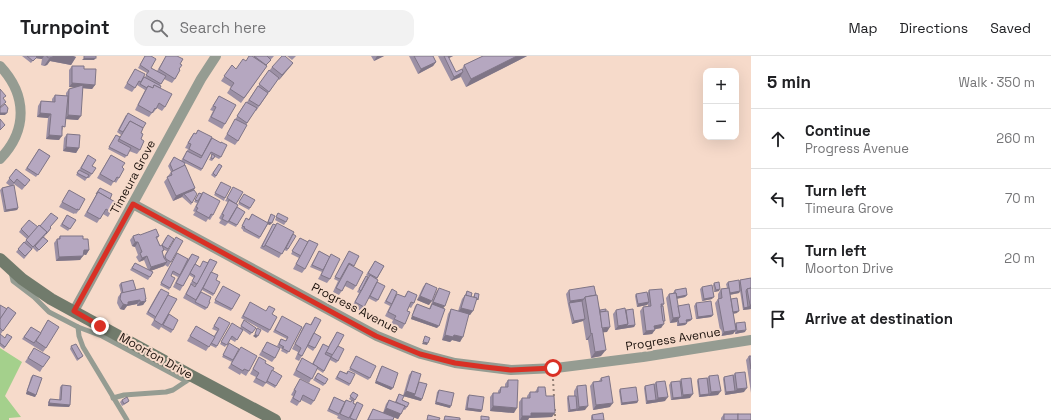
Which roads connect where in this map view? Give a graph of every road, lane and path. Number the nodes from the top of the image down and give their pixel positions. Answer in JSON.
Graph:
{"nodes":[{"id":1,"x":216,"y":56,"type":"edge"},
{"id":2,"x":0,"y":66,"type":"edge"},
{"id":3,"x":0,"y":159,"type":"edge"},
{"id":4,"x":133,"y":204,"type":"junction"},
{"id":5,"x":5,"y":263,"type":"edge"},
{"id":6,"x":74,"y":311,"type":"junction"},
{"id":7,"x":78,"y":328,"type":"junction"},
{"id":8,"x":751,"y":340,"type":"edge"},
{"id":9,"x":553,"y":368,"type":"junction"},
{"id":10,"x":189,"y":379,"type":"junction"},
{"id":11,"x":113,"y":398,"type":"junction"},
{"id":12,"x":554,"y":398,"type":"edge"},
{"id":13,"x":554,"y":405,"type":"edge"},
{"id":14,"x":126,"y":420,"type":"edge"},
{"id":15,"x":276,"y":420,"type":"edge"},
{"id":16,"x":555,"y":420,"type":"edge"}],
"edges":[{"from":1,"to":4,"type":"street","name":"Timeura Grove"},
{"from":2,"to":3,"type":"street"},
{"from":4,"to":6,"type":"street","name":"Timeura Grove"},
{"from":4,"to":9,"type":"street","name":"Progress Avenue"},
{"from":5,"to":6,"type":"street","name":"Moorton Drive"},
{"from":5,"to":7,"type":"lane"},
{"from":6,"to":10,"type":"street","name":"Moorton Drive"},
{"from":7,"to":10,"type":"lane"},
{"from":7,"to":11,"type":"lane"},
{"from":8,"to":9,"type":"street","name":"Progress Avenue"},
{"from":9,"to":12,"type":"path"},
{"from":10,"to":11,"type":"lane"},
{"from":10,"to":15,"type":"street","name":"Moorton Drive"},
{"from":11,"to":14,"type":"lane"},
{"from":13,"to":16,"type":"path"}]}
